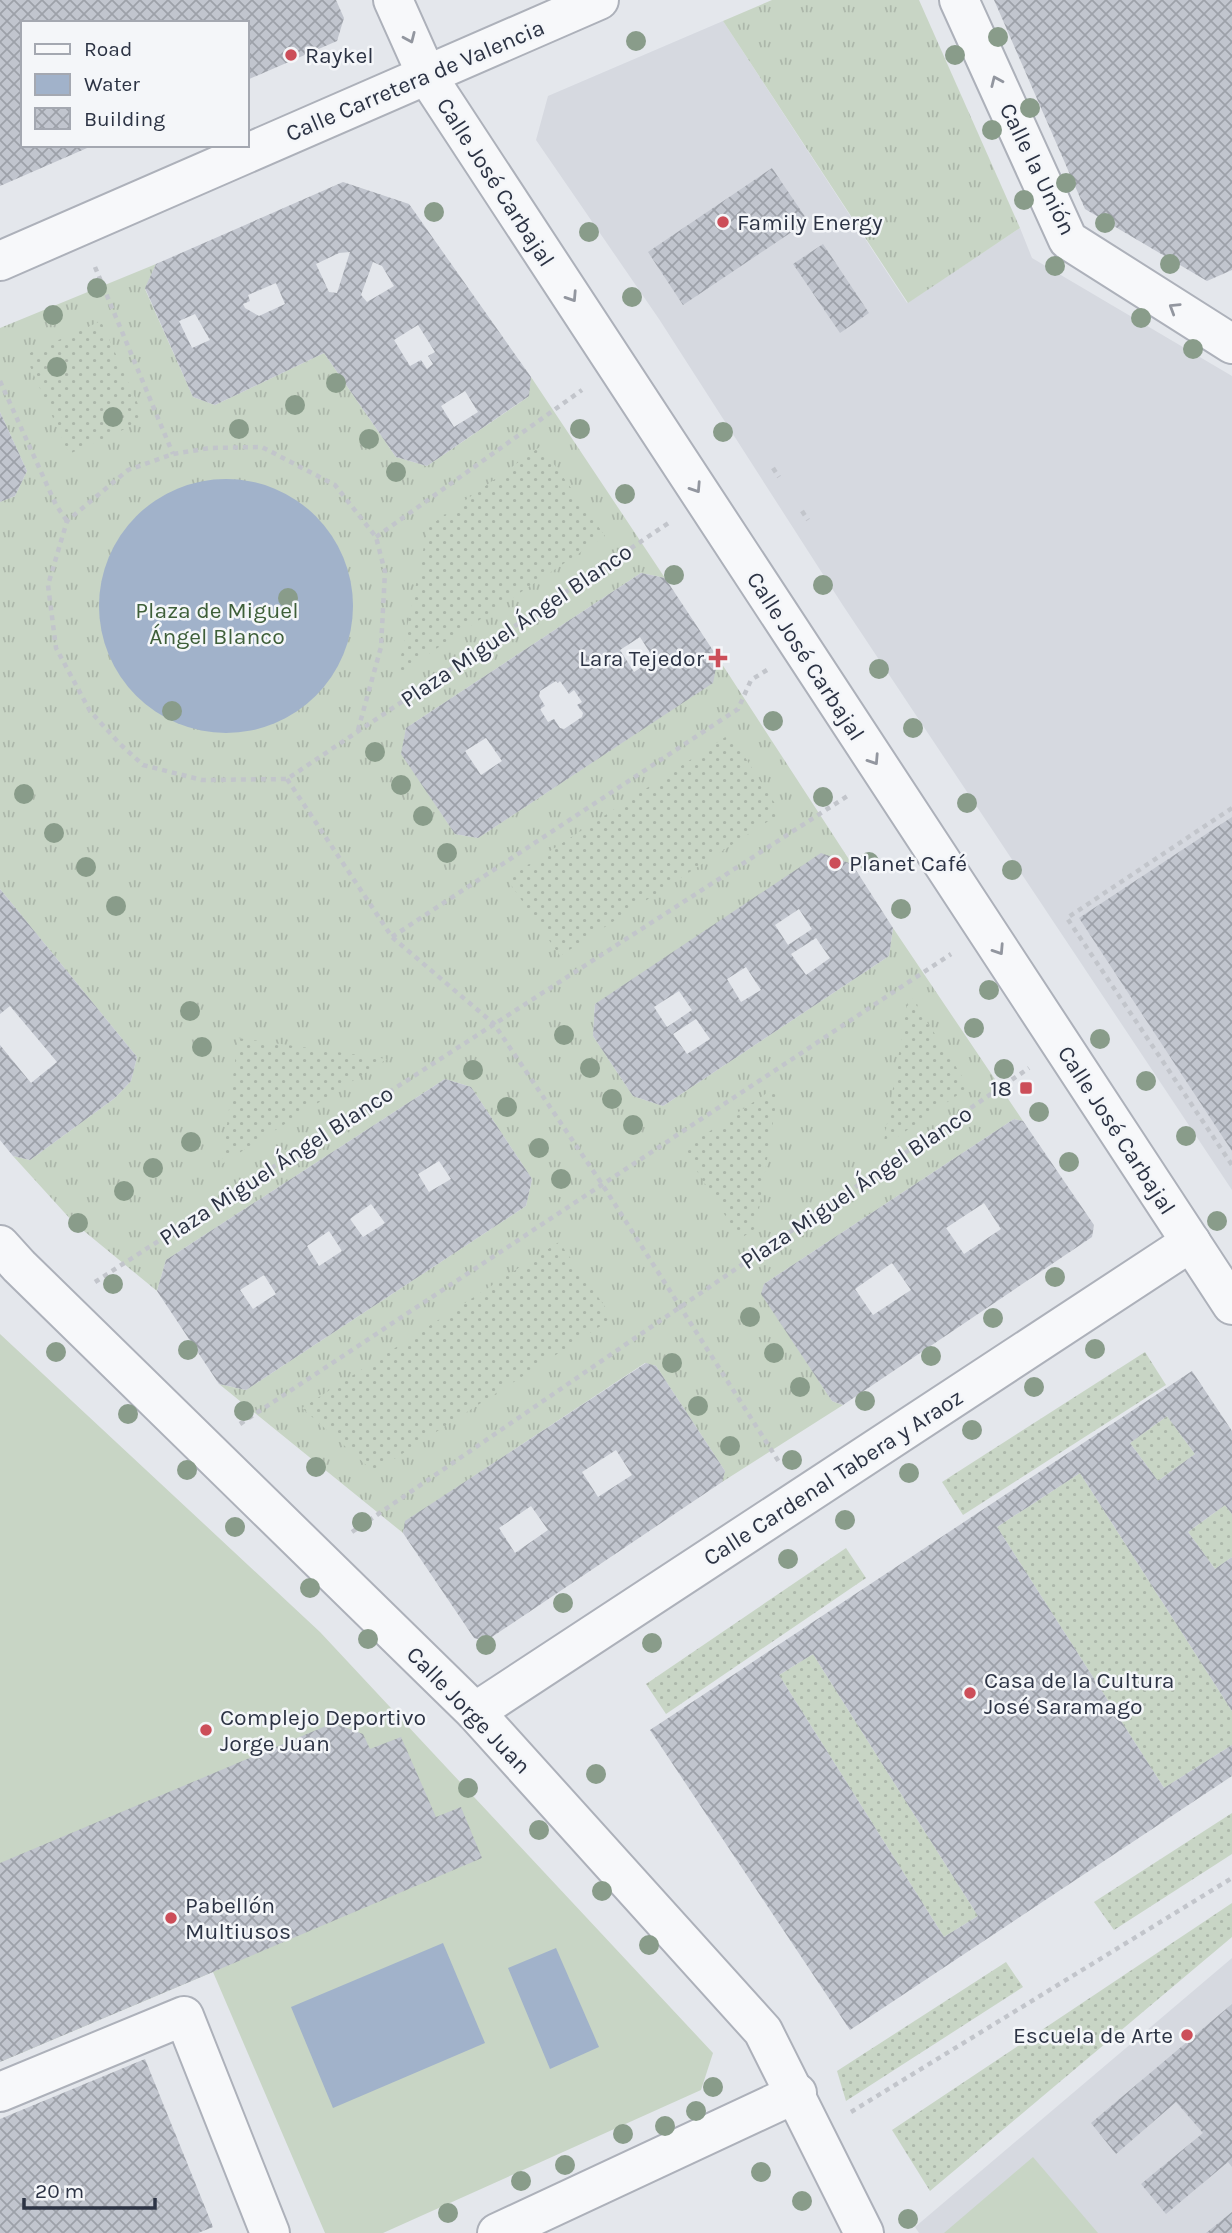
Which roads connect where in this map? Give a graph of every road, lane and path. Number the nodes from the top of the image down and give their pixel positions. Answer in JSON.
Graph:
{"nodes":[{"id":1,"x":393,"y":0,"type":"edge"},
{"id":2,"x":599,"y":0,"type":"edge"},
{"id":3,"x":959,"y":0,"type":"edge"},
{"id":4,"x":427,"y":76,"type":"junction"},
{"id":5,"x":0,"y":261,"type":"edge"},
{"id":6,"x":95,"y":267,"type":"dead end"},
{"id":7,"x":1232,"y":344,"type":"edge"},
{"id":8,"x":0,"y":381,"type":"edge"},
{"id":9,"x":586,"y":387,"type":"dead end"},
{"id":10,"x":173,"y":454,"type":"junction"},
{"id":11,"x":774,"y":468,"type":"dead end"},
{"id":12,"x":779,"y":477,"type":"dead end"},
{"id":13,"x":802,"y":511,"type":"dead end"},
{"id":14,"x":674,"y":520,"type":"dead end"},
{"id":15,"x":808,"y":520,"type":"dead end"},
{"id":16,"x":67,"y":521,"type":"junction"},
{"id":17,"x":376,"y":537,"type":"junction"},
{"id":18,"x":771,"y":668,"type":"dead end"},
{"id":19,"x":358,"y":730,"type":"junction"},
{"id":20,"x":287,"y":779,"type":"junction"},
{"id":21,"x":852,"y":793,"type":"dead end"},
{"id":22,"x":1232,"y":808,"type":"edge"},
{"id":23,"x":392,"y":937,"type":"junction"},
{"id":24,"x":956,"y":951,"type":"dead end"},
{"id":25,"x":494,"y":1024,"type":"junction"},
{"id":26,"x":1032,"y":1066,"type":"dead end"},
{"id":27,"x":1232,"y":1165,"type":"edge"},
{"id":28,"x":603,"y":1185,"type":"junction"},
{"id":29,"x":1191,"y":1242,"type":"junction"},
{"id":30,"x":0,"y":1245,"type":"edge"},
{"id":31,"x":1232,"y":1305,"type":"edge"},
{"id":32,"x":59,"y":1306,"type":"junction"},
{"id":33,"x":680,"y":1308,"type":"junction"},
{"id":34,"x":204,"y":1448,"type":"junction"},
{"id":35,"x":802,"y":1497,"type":"junction"},
{"id":36,"x":316,"y":1556,"type":"junction"},
{"id":37,"x":475,"y":1712,"type":"junction"},
{"id":38,"x":1232,"y":1878,"type":"edge"},
{"id":39,"x":0,"y":2092,"type":"edge"},
{"id":40,"x":796,"y":2093,"type":"junction"},
{"id":41,"x":815,"y":2134,"type":"junction"},
{"id":42,"x":270,"y":2233,"type":"edge"},
{"id":43,"x":497,"y":2233,"type":"edge"},
{"id":44,"x":864,"y":2233,"type":"edge"}],
"edges":[{"from":1,"to":4,"type":"street","name":"Calle José Carbajal","one_way":true},
{"from":2,"to":4,"type":"street","name":"Calle Carretera de Valencia"},
{"from":7,"to":3,"type":"street","name":"Calle la Unión","one_way":true},
{"from":4,"to":5,"type":"street","name":"Calle Carretera de Valencia"},
{"from":4,"to":29,"type":"street","name":"Calle José Carbajal","one_way":true},
{"from":6,"to":10,"type":"path"},
{"from":8,"to":16,"type":"path"},
{"from":9,"to":17,"type":"path"},
{"from":10,"to":16,"type":"path","name":"Plaza Miguel Ángel Blanco"},
{"from":10,"to":17,"type":"path","name":"Plaza Miguel Ángel Blanco"},
{"from":11,"to":12,"type":"path"},
{"from":13,"to":15,"type":"path"},
{"from":14,"to":19,"type":"path","name":"Plaza Miguel Ángel Blanco"},
{"from":16,"to":20,"type":"path"},
{"from":17,"to":19,"type":"path","name":"Plaza Miguel Ángel Blanco"},
{"from":18,"to":23,"type":"path"},
{"from":19,"to":20,"type":"path","name":"Plaza Miguel Ángel Blanco"},
{"from":20,"to":23,"type":"path"},
{"from":21,"to":25,"type":"path","name":"Plaza Miguel Ángel Blanco"},
{"from":22,"to":27,"type":"path"},
{"from":23,"to":25,"type":"path"},
{"from":24,"to":28,"type":"path"},
{"from":25,"to":28,"type":"path"},
{"from":25,"to":32,"type":"path","name":"Plaza Miguel Ángel Blanco"},
{"from":26,"to":33,"type":"path","name":"Plaza Miguel Ángel Blanco"},
{"from":28,"to":33,"type":"path"},
{"from":28,"to":34,"type":"path"},
{"from":29,"to":31,"type":"street","name":"Calle José Carbajal"},
{"from":29,"to":35,"type":"street","name":"Calle Cardenal Tabera y Araoz"},
{"from":30,"to":32,"type":"street","name":"Calle Jorge Juan"},
{"from":32,"to":34,"type":"street","name":"Calle Jorge Juan"},
{"from":33,"to":35,"type":"path"},
{"from":33,"to":36,"type":"path","name":"Plaza Miguel Ángel Blanco"},
{"from":34,"to":36,"type":"street","name":"Calle Jorge Juan"},
{"from":35,"to":37,"type":"street","name":"Calle Cardenal Tabera y Araoz"},
{"from":36,"to":37,"type":"street","name":"Calle Jorge Juan"},
{"from":37,"to":40,"type":"street","name":"Calle Jorge Juan"},
{"from":38,"to":41,"type":"path"},
{"from":39,"to":42,"type":"street"},
{"from":40,"to":41,"type":"street","name":"Calle Jorge Juan"},
{"from":40,"to":43,"type":"street"},
{"from":41,"to":44,"type":"street","name":"Calle Jorge Juan"}]}
